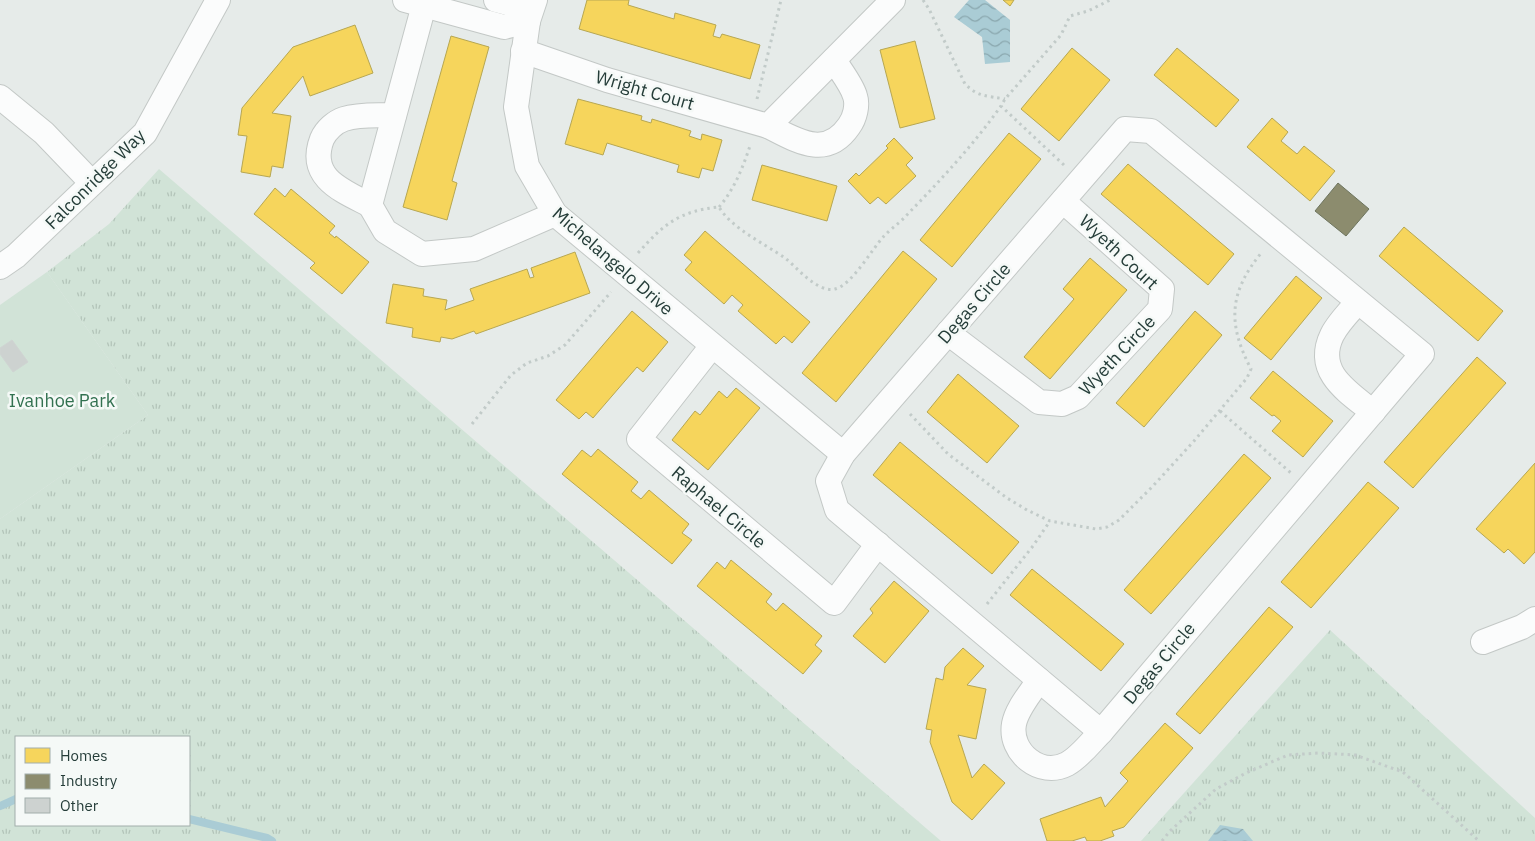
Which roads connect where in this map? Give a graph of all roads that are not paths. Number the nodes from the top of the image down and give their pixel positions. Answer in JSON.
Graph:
{"nodes":[{"id":1,"x":218,"y":0,"type":"edge"},
{"id":2,"x":496,"y":0,"type":"edge"},
{"id":3,"x":893,"y":0,"type":"edge"},
{"id":4,"x":414,"y":3,"type":"edge"},
{"id":5,"x":532,"y":10,"type":"edge"},
{"id":6,"x":523,"y":51,"type":"junction"},
{"id":7,"x":834,"y":60,"type":"junction"},
{"id":8,"x":0,"y":97,"type":"edge"},
{"id":9,"x":394,"y":115,"type":"junction"},
{"id":10,"x":759,"y":123,"type":"junction"},
{"id":11,"x":92,"y":183,"type":"junction"},
{"id":12,"x":1063,"y":200,"type":"junction"},
{"id":13,"x":370,"y":205,"type":"junction"},
{"id":14,"x":555,"y":214,"type":"junction"},
{"id":15,"x":0,"y":267,"type":"edge"},
{"id":16,"x":1358,"y":302,"type":"junction"},
{"id":17,"x":1160,"y":309,"type":"joint"},
{"id":18,"x":948,"y":333,"type":"junction"},
{"id":19,"x":712,"y":346,"type":"junction"},
{"id":20,"x":1373,"y":412,"type":"junction"},
{"id":21,"x":842,"y":454,"type":"junction"},
{"id":22,"x":878,"y":544,"type":"junction"},
{"id":23,"x":1535,"y":619,"type":"edge"},
{"id":24,"x":1484,"y":642,"type":"dead end"},
{"id":25,"x":1039,"y":680,"type":"junction"},
{"id":26,"x":1101,"y":732,"type":"junction"}],
"edges":[{"from":1,"to":11,"type":"street","name":"Falconridge Way"},
{"from":2,"to":5,"type":"street"},
{"from":3,"to":7,"type":"street"},
{"from":4,"to":5,"type":"street"},
{"from":4,"to":9,"type":"street"},
{"from":5,"to":6,"type":"street","name":"Michelangelo Drive"},
{"from":6,"to":10,"type":"street","name":"Wright Court"},
{"from":6,"to":14,"type":"street","name":"Michelangelo Drive"},
{"from":7,"to":10,"type":"street"},
{"from":7,"to":10,"type":"street","name":"Wright Court"},
{"from":8,"to":11,"type":"street"},
{"from":9,"to":13,"type":"street"},
{"from":9,"to":13,"type":"street"},
{"from":11,"to":15,"type":"street","name":"Falconridge Way"},
{"from":12,"to":16,"type":"street","name":"Degas Circle"},
{"from":12,"to":17,"type":"street","name":"Wyeth Court"},
{"from":12,"to":18,"type":"street","name":"Degas Circle"},
{"from":13,"to":14,"type":"street"},
{"from":14,"to":19,"type":"street","name":"Michelangelo Drive"},
{"from":16,"to":20,"type":"street"},
{"from":16,"to":20,"type":"street","name":"Degas Circle"},
{"from":17,"to":18,"type":"street","name":"Wyeth Circle"},
{"from":18,"to":21,"type":"street","name":"Degas Circle"},
{"from":19,"to":21,"type":"street","name":"Michelangelo Drive"},
{"from":19,"to":22,"type":"street","name":"Raphael Circle"},
{"from":20,"to":26,"type":"street","name":"Degas Circle"},
{"from":21,"to":22,"type":"street","name":"Degas Circle"},
{"from":22,"to":25,"type":"street","name":"Degas Circle"},
{"from":23,"to":24,"type":"street"},
{"from":25,"to":26,"type":"street","name":"Degas Circle"},
{"from":25,"to":26,"type":"street","name":"Degas Circle"}]}
